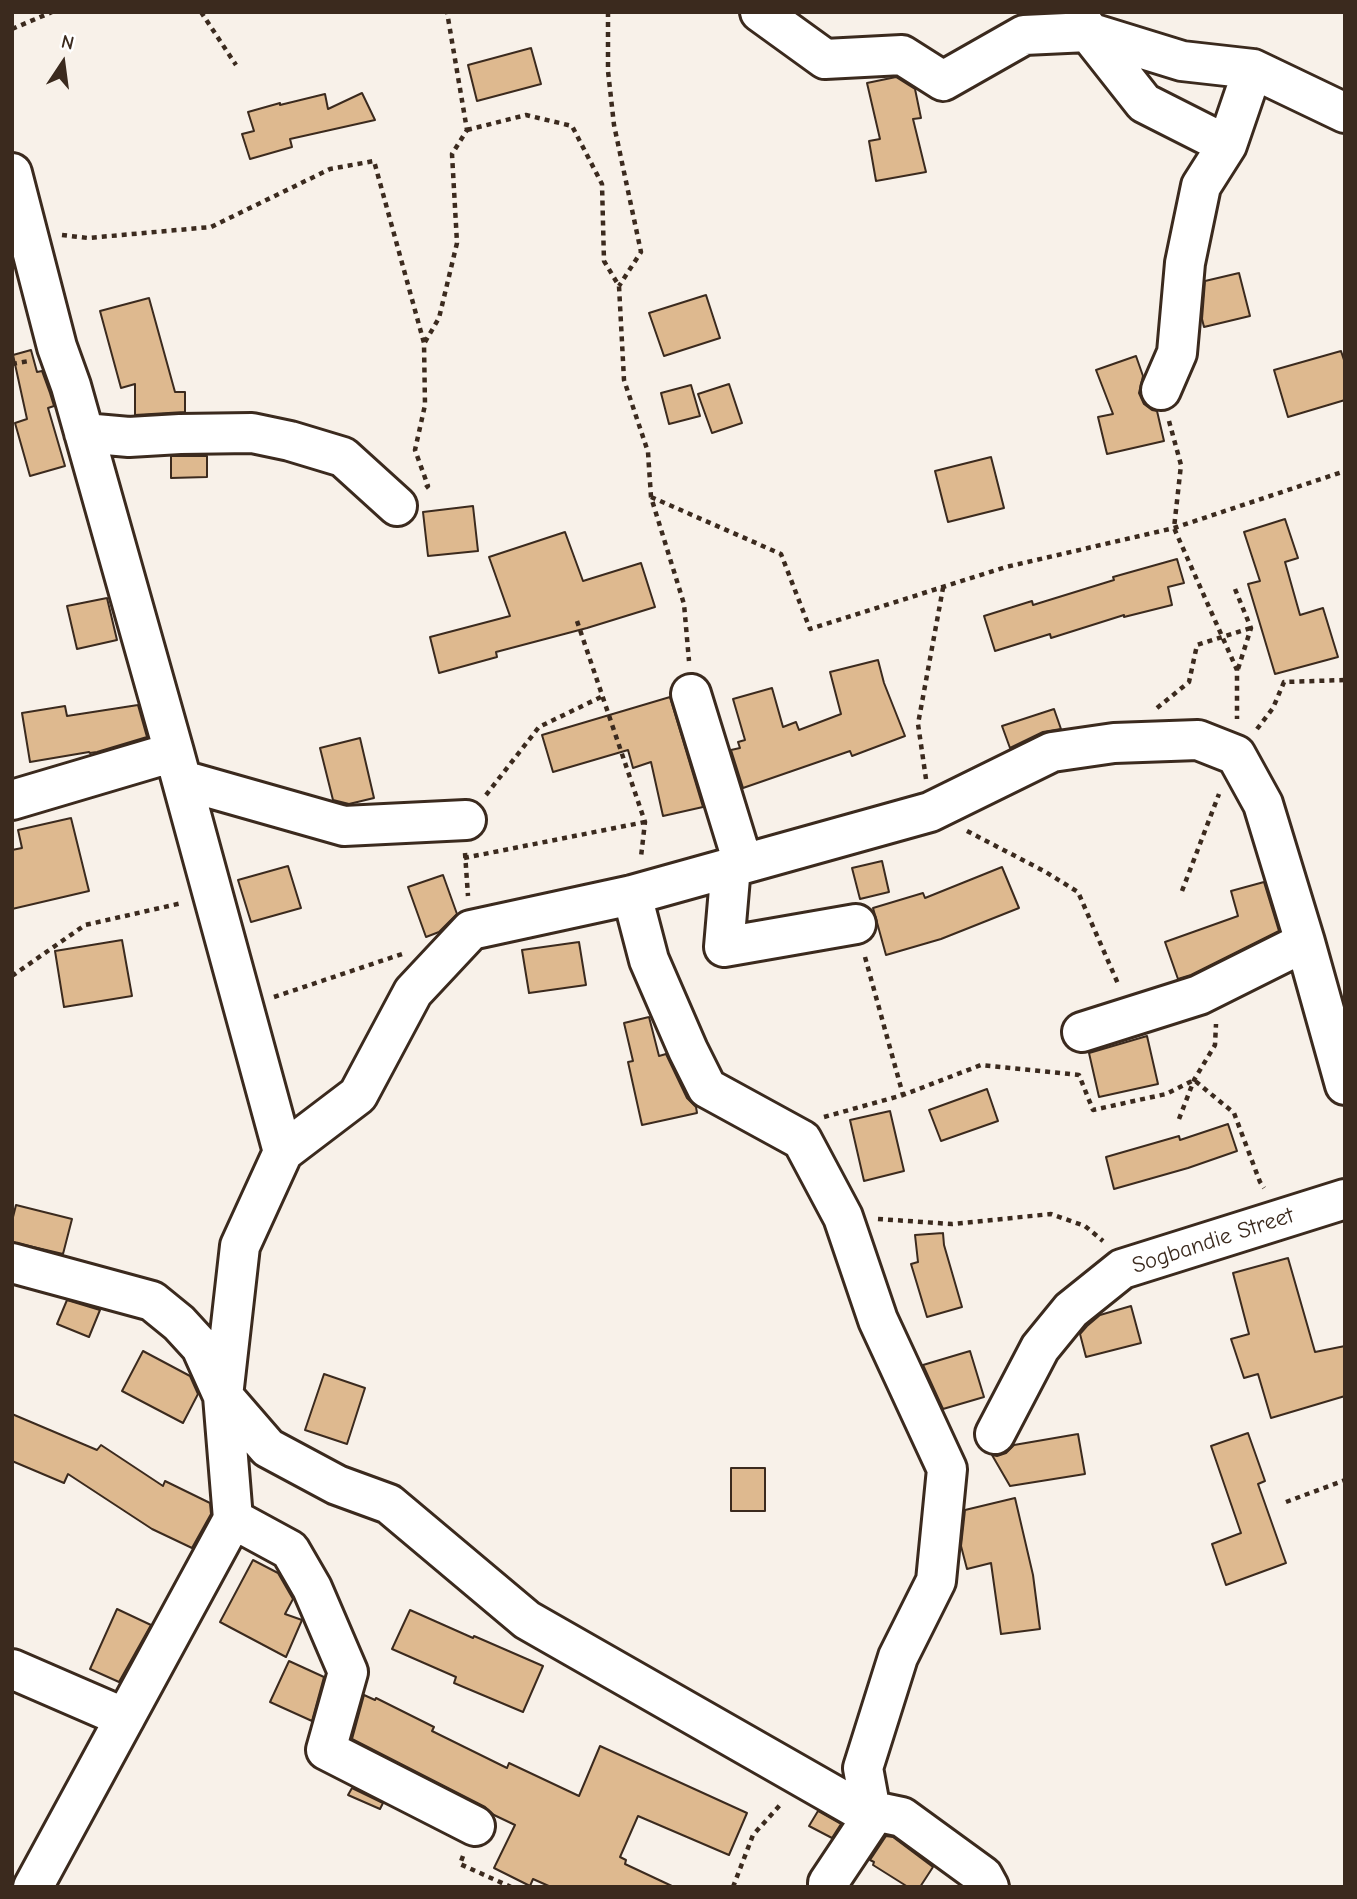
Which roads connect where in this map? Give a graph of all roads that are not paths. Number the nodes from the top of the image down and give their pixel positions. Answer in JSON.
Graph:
{"nodes":[{"id":1,"x":760,"y":12,"type":"edge"},
{"id":2,"x":1084,"y":22,"type":"edge"},
{"id":3,"x":1253,"y":69,"type":"junction"},
{"id":4,"x":1345,"y":113,"type":"edge"},
{"id":5,"x":1227,"y":145,"type":"junction"},
{"id":6,"x":12,"y":173,"type":"edge"},
{"id":7,"x":1161,"y":390,"type":"road end"},
{"id":8,"x":84,"y":433,"type":"junction"},
{"id":9,"x":397,"y":506,"type":"road end"},
{"id":10,"x":691,"y":694,"type":"road end"},
{"id":11,"x":178,"y":766,"type":"junction"},
{"id":12,"x":12,"y":800,"type":"edge"},
{"id":13,"x":466,"y":820,"type":"road end"},
{"id":14,"x":737,"y":865,"type":"junction"},
{"id":15,"x":632,"y":895,"type":"junction"},
{"id":16,"x":856,"y":923,"type":"road end"},
{"id":17,"x":1305,"y":942,"type":"junction"},
{"id":18,"x":1082,"y":1032,"type":"dead end"},
{"id":19,"x":1345,"y":1085,"type":"edge"},
{"id":20,"x":283,"y":1152,"type":"junction"},
{"id":21,"x":1345,"y":1199,"type":"edge"},
{"id":22,"x":12,"y":1264,"type":"edge"},
{"id":23,"x":223,"y":1396,"type":"junction"},
{"id":24,"x":995,"y":1434,"type":"dead end"},
{"id":25,"x":233,"y":1519,"type":"junction"},
{"id":26,"x":12,"y":1669,"type":"edge"},
{"id":27,"x":125,"y":1718,"type":"junction"},
{"id":28,"x":872,"y":1817,"type":"junction"},
{"id":29,"x":475,"y":1826,"type":"road end"},
{"id":30,"x":33,"y":1887,"type":"edge"},
{"id":31,"x":828,"y":1887,"type":"edge"},
{"id":32,"x":989,"y":1887,"type":"edge"}],
"edges":[{"from":1,"to":2,"type":"street"},
{"from":2,"to":3,"type":"street"},
{"from":2,"to":5,"type":"street"},
{"from":3,"to":4,"type":"street"},
{"from":3,"to":5,"type":"street"},
{"from":5,"to":7,"type":"street"},
{"from":6,"to":8,"type":"street"},
{"from":8,"to":9,"type":"street"},
{"from":8,"to":11,"type":"street"},
{"from":10,"to":14,"type":"street"},
{"from":11,"to":12,"type":"street"},
{"from":11,"to":13,"type":"street"},
{"from":11,"to":20,"type":"street"},
{"from":14,"to":15,"type":"street"},
{"from":14,"to":16,"type":"street"},
{"from":14,"to":17,"type":"street"},
{"from":15,"to":20,"type":"street"},
{"from":15,"to":28,"type":"street"},
{"from":17,"to":18,"type":"street"},
{"from":17,"to":19,"type":"street"},
{"from":20,"to":23,"type":"street"},
{"from":21,"to":24,"type":"street","name":"Sogbandie Street"},
{"from":22,"to":23,"type":"street"},
{"from":23,"to":25,"type":"street"},
{"from":23,"to":28,"type":"street"},
{"from":25,"to":27,"type":"street"},
{"from":25,"to":29,"type":"street"},
{"from":26,"to":27,"type":"street"},
{"from":27,"to":30,"type":"street"},
{"from":28,"to":31,"type":"street"},
{"from":28,"to":32,"type":"street"}]}
